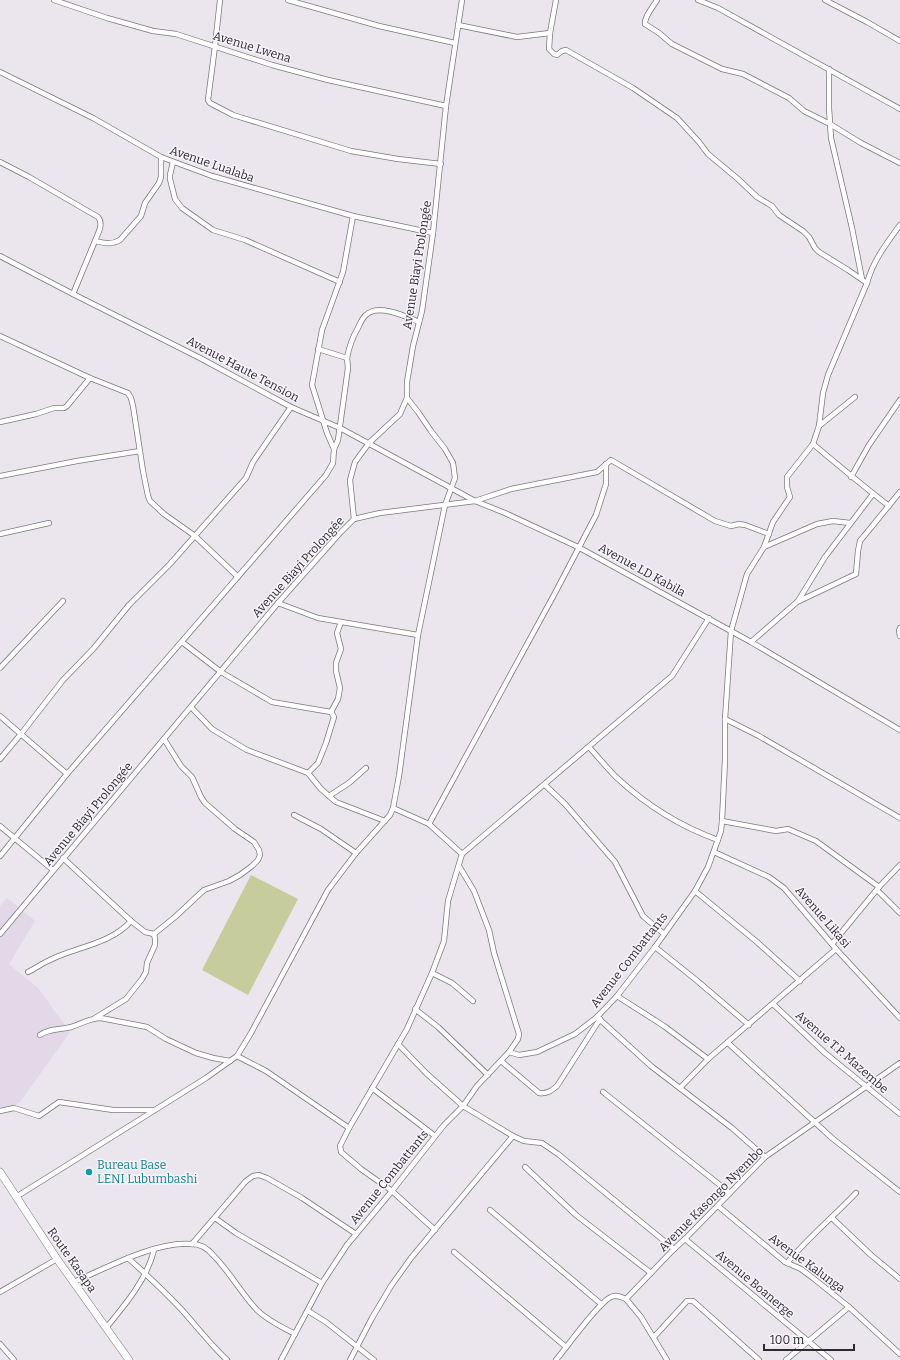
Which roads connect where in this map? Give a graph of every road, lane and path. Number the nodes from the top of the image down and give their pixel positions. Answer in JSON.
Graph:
{"nodes":[{"id":1,"x":54,"y":0,"type":"edge"},
{"id":2,"x":220,"y":0,"type":"edge"},
{"id":3,"x":288,"y":0,"type":"edge"},
{"id":4,"x":462,"y":0,"type":"edge"},
{"id":5,"x":556,"y":0,"type":"edge"},
{"id":6,"x":657,"y":0,"type":"edge"},
{"id":7,"x":698,"y":0,"type":"edge"},
{"id":8,"x":825,"y":0,"type":"edge"},
{"id":9,"x":458,"y":25,"type":"junction"},
{"id":10,"x":550,"y":33,"type":"junction"},
{"id":11,"x":900,"y":41,"type":"edge"},
{"id":12,"x":455,"y":43,"type":"junction"},
{"id":13,"x":215,"y":46,"type":"junction"},
{"id":14,"x":829,"y":70,"type":"junction"},
{"id":15,"x":0,"y":72,"type":"edge"},
{"id":16,"x":446,"y":106,"type":"junction"},
{"id":17,"x":900,"y":109,"type":"edge"},
{"id":18,"x":830,"y":124,"type":"junction"},
{"id":19,"x":161,"y":157,"type":"junction"},
{"id":20,"x":0,"y":162,"type":"edge"},
{"id":21,"x":173,"y":162,"type":"junction"},
{"id":22,"x":900,"y":163,"type":"edge"},
{"id":23,"x":441,"y":164,"type":"junction"},
{"id":24,"x":353,"y":216,"type":"junction"},
{"id":25,"x":900,"y":225,"type":"edge"},
{"id":26,"x":434,"y":233,"type":"junction"},
{"id":27,"x":95,"y":241,"type":"junction"},
{"id":28,"x":0,"y":256,"type":"edge"},
{"id":29,"x":862,"y":279,"type":"junction"},
{"id":30,"x":340,"y":282,"type":"junction"},
{"id":31,"x":867,"y":283,"type":"junction"},
{"id":32,"x":73,"y":294,"type":"junction"},
{"id":33,"x":419,"y":322,"type":"junction"},
{"id":34,"x":0,"y":336,"type":"edge"},
{"id":35,"x":318,"y":349,"type":"junction"},
{"id":36,"x":347,"y":358,"type":"junction"},
{"id":37,"x":90,"y":378,"type":"junction"},
{"id":38,"x":855,"y":397,"type":"dead end"},
{"id":39,"x":407,"y":398,"type":"junction"},
{"id":40,"x":900,"y":400,"type":"edge"},
{"id":41,"x":291,"y":407,"type":"junction"},
{"id":42,"x":323,"y":421,"type":"junction"},
{"id":43,"x":0,"y":422,"type":"edge"},
{"id":44,"x":819,"y":426,"type":"junction"},
{"id":45,"x":340,"y":428,"type":"junction"},
{"id":46,"x":368,"y":443,"type":"junction"},
{"id":47,"x":813,"y":444,"type":"junction"},
{"id":48,"x":334,"y":449,"type":"junction"},
{"id":49,"x":140,"y":451,"type":"junction"},
{"id":50,"x":606,"y":464,"type":"junction"},
{"id":51,"x":0,"y":476,"type":"edge"},
{"id":52,"x":851,"y":477,"type":"junction"},
{"id":53,"x":451,"y":489,"type":"junction"},
{"id":54,"x":900,"y":492,"type":"edge"},
{"id":55,"x":873,"y":494,"type":"junction"},
{"id":56,"x":475,"y":501,"type":"junction"},
{"id":57,"x":445,"y":505,"type":"junction"},
{"id":58,"x":889,"y":506,"type":"junction"},
{"id":59,"x":354,"y":519,"type":"junction"},
{"id":60,"x":49,"y":523,"type":"dead end"},
{"id":61,"x":850,"y":523,"type":"junction"},
{"id":62,"x":0,"y":534,"type":"edge"},
{"id":63,"x":769,"y":534,"type":"junction"},
{"id":64,"x":195,"y":536,"type":"junction"},
{"id":65,"x":578,"y":547,"type":"junction"},
{"id":66,"x":764,"y":547,"type":"junction"},
{"id":67,"x":238,"y":577,"type":"junction"},
{"id":68,"x":62,"y":601,"type":"dead end"},
{"id":69,"x":797,"y":602,"type":"junction"},
{"id":70,"x":278,"y":603,"type":"junction"},
{"id":71,"x":709,"y":618,"type":"junction"},
{"id":72,"x":340,"y":622,"type":"junction"},
{"id":73,"x":900,"y":628,"type":"edge"},
{"id":74,"x":731,"y":631,"type":"junction"},
{"id":75,"x":418,"y":635,"type":"junction"},
{"id":76,"x":900,"y":636,"type":"edge"},
{"id":77,"x":182,"y":642,"type":"junction"},
{"id":78,"x":751,"y":642,"type":"junction"},
{"id":79,"x":0,"y":668,"type":"edge"},
{"id":80,"x":220,"y":672,"type":"junction"},
{"id":81,"x":191,"y":707,"type":"junction"},
{"id":82,"x":331,"y":712,"type":"junction"},
{"id":83,"x":0,"y":716,"type":"edge"},
{"id":84,"x":725,"y":719,"type":"junction"},
{"id":85,"x":900,"y":730,"type":"edge"},
{"id":86,"x":21,"y":734,"type":"junction"},
{"id":87,"x":164,"y":739,"type":"junction"},
{"id":88,"x":589,"y":747,"type":"junction"},
{"id":89,"x":0,"y":758,"type":"edge"},
{"id":90,"x":366,"y":768,"type":"dead end"},
{"id":91,"x":308,"y":772,"type":"junction"},
{"id":92,"x":68,"y":774,"type":"junction"},
{"id":93,"x":545,"y":785,"type":"junction"},
{"id":94,"x":329,"y":796,"type":"junction"},
{"id":95,"x":393,"y":808,"type":"junction"},
{"id":96,"x":294,"y":815,"type":"dead end"},
{"id":97,"x":900,"y":818,"type":"edge"},
{"id":98,"x":385,"y":821,"type":"junction"},
{"id":99,"x":722,"y":821,"type":"junction"},
{"id":100,"x":429,"y":824,"type":"junction"},
{"id":101,"x":0,"y":826,"type":"edge"},
{"id":102,"x":15,"y":838,"type":"junction"},
{"id":103,"x":718,"y":840,"type":"junction"},
{"id":104,"x":714,"y":852,"type":"junction"},
{"id":105,"x":356,"y":853,"type":"junction"},
{"id":106,"x":462,"y":854,"type":"junction"},
{"id":107,"x":0,"y":856,"type":"edge"},
{"id":108,"x":63,"y":858,"type":"junction"},
{"id":109,"x":900,"y":865,"type":"edge"},
{"id":110,"x":460,"y":866,"type":"junction"},
{"id":111,"x":53,"y":870,"type":"junction"},
{"id":112,"x":878,"y":888,"type":"junction"},
{"id":113,"x":695,"y":891,"type":"junction"},
{"id":114,"x":900,"y":913,"type":"edge"},
{"id":115,"x":131,"y":921,"type":"junction"},
{"id":116,"x":0,"y":934,"type":"edge"},
{"id":117,"x":154,"y":934,"type":"junction"},
{"id":118,"x":664,"y":934,"type":"junction"},
{"id":119,"x":832,"y":944,"type":"junction"},
{"id":120,"x":655,"y":947,"type":"junction"},
{"id":121,"x":836,"y":949,"type":"junction"},
{"id":122,"x":28,"y":972,"type":"dead end"},
{"id":123,"x":432,"y":973,"type":"junction"},
{"id":124,"x":800,"y":981,"type":"junction"},
{"id":125,"x":617,"y":996,"type":"junction"},
{"id":126,"x":473,"y":1001,"type":"dead end"},
{"id":127,"x":773,"y":1004,"type":"junction"},
{"id":128,"x":415,"y":1010,"type":"junction"},
{"id":129,"x":95,"y":1018,"type":"junction"},
{"id":130,"x":599,"y":1018,"type":"junction"},
{"id":131,"x":900,"y":1018,"type":"edge"},
{"id":132,"x":749,"y":1025,"type":"junction"},
{"id":133,"x":40,"y":1035,"type":"dead end"},
{"id":134,"x":728,"y":1043,"type":"junction"},
{"id":135,"x":398,"y":1044,"type":"junction"},
{"id":136,"x":509,"y":1052,"type":"junction"},
{"id":137,"x":237,"y":1056,"type":"junction"},
{"id":138,"x":708,"y":1059,"type":"junction"},
{"id":139,"x":230,"y":1060,"type":"junction"},
{"id":140,"x":501,"y":1061,"type":"junction"},
{"id":141,"x":899,"y":1066,"type":"edge"},
{"id":142,"x":488,"y":1075,"type":"junction"},
{"id":143,"x":866,"y":1086,"type":"junction"},
{"id":144,"x":372,"y":1088,"type":"junction"},
{"id":145,"x":680,"y":1088,"type":"junction"},
{"id":146,"x":602,"y":1092,"type":"dead end"},
{"id":147,"x":463,"y":1106,"type":"junction"},
{"id":148,"x":155,"y":1110,"type":"junction"},
{"id":149,"x":0,"y":1111,"type":"edge"},
{"id":150,"x":900,"y":1114,"type":"edge"},
{"id":151,"x":815,"y":1123,"type":"junction"},
{"id":152,"x":349,"y":1128,"type":"junction"},
{"id":153,"x":436,"y":1136,"type":"junction"},
{"id":154,"x":513,"y":1136,"type":"junction"},
{"id":155,"x":765,"y":1157,"type":"junction"},
{"id":156,"x":525,"y":1167,"type":"dead end"},
{"id":157,"x":0,"y":1172,"type":"edge"},
{"id":158,"x":392,"y":1191,"type":"junction"},
{"id":159,"x":900,"y":1192,"type":"edge"},
{"id":160,"x":730,"y":1193,"type":"junction"},
{"id":161,"x":856,"y":1193,"type":"dead end"},
{"id":162,"x":16,"y":1197,"type":"junction"},
{"id":163,"x":718,"y":1206,"type":"junction"},
{"id":164,"x":490,"y":1210,"type":"dead end"},
{"id":165,"x":215,"y":1218,"type":"junction"},
{"id":166,"x":832,"y":1218,"type":"junction"},
{"id":167,"x":435,"y":1230,"type":"junction"},
{"id":168,"x":356,"y":1234,"type":"junction"},
{"id":169,"x":685,"y":1239,"type":"junction"},
{"id":170,"x":192,"y":1244,"type":"junction"},
{"id":171,"x":674,"y":1248,"type":"junction"},
{"id":172,"x":154,"y":1250,"type":"junction"},
{"id":173,"x":454,"y":1252,"type":"dead end"},
{"id":174,"x":128,"y":1258,"type":"junction"},
{"id":175,"x":57,"y":1259,"type":"junction"},
{"id":176,"x":787,"y":1263,"type":"junction"},
{"id":177,"x":144,"y":1273,"type":"junction"},
{"id":178,"x":651,"y":1273,"type":"junction"},
{"id":179,"x":900,"y":1279,"type":"edge"},
{"id":180,"x":74,"y":1282,"type":"junction"},
{"id":181,"x":322,"y":1283,"type":"junction"},
{"id":182,"x":0,"y":1292,"type":"edge"},
{"id":183,"x":626,"y":1299,"type":"junction"},
{"id":184,"x":601,"y":1304,"type":"junction"},
{"id":185,"x":849,"y":1307,"type":"junction"},
{"id":186,"x":308,"y":1311,"type":"junction"},
{"id":187,"x":106,"y":1328,"type":"junction"},
{"id":188,"x":296,"y":1334,"type":"junction"},
{"id":189,"x":654,"y":1337,"type":"junction"},
{"id":190,"x":807,"y":1341,"type":"junction"},
{"id":191,"x":0,"y":1344,"type":"edge"},
{"id":192,"x":357,"y":1346,"type":"junction"},
{"id":193,"x":566,"y":1348,"type":"junction"},
{"id":194,"x":900,"y":1354,"type":"edge"},
{"id":195,"x":14,"y":1360,"type":"edge"},
{"id":196,"x":129,"y":1360,"type":"edge"},
{"id":197,"x":227,"y":1360,"type":"edge"},
{"id":198,"x":281,"y":1360,"type":"edge"},
{"id":199,"x":350,"y":1360,"type":"edge"},
{"id":200,"x":374,"y":1360,"type":"edge"},
{"id":201,"x":556,"y":1360,"type":"edge"},
{"id":202,"x":667,"y":1360,"type":"edge"},
{"id":203,"x":759,"y":1360,"type":"edge"},
{"id":204,"x":786,"y":1360,"type":"edge"},
{"id":205,"x":831,"y":1360,"type":"edge"}],
"edges":[{"from":1,"to":13,"type":"street","name":"Avenue Lwena"},
{"from":2,"to":13,"type":"street"},
{"from":3,"to":12,"type":"street"},
{"from":4,"to":9,"type":"street","name":"Avenue Biayi Prolongée"},
{"from":5,"to":10,"type":"street"},
{"from":6,"to":18,"type":"street"},
{"from":7,"to":14,"type":"street"},
{"from":8,"to":11,"type":"street"},
{"from":9,"to":10,"type":"street"},
{"from":9,"to":12,"type":"street","name":"Avenue Biayi Prolongée"},
{"from":10,"to":29,"type":"street"},
{"from":12,"to":16,"type":"street","name":"Avenue Biayi Prolongée"},
{"from":13,"to":16,"type":"street","name":"Avenue Lwena"},
{"from":13,"to":23,"type":"street"},
{"from":14,"to":17,"type":"street"},
{"from":14,"to":18,"type":"street"},
{"from":15,"to":19,"type":"street","name":"Avenue Lualaba"},
{"from":16,"to":23,"type":"street","name":"Avenue Biayi Prolongée"},
{"from":18,"to":22,"type":"street"},
{"from":18,"to":29,"type":"street"},
{"from":19,"to":21,"type":"street","name":"Avenue Lualaba"},
{"from":19,"to":27,"type":"street"},
{"from":20,"to":27,"type":"street"},
{"from":21,"to":24,"type":"street","name":"Avenue Lualaba"},
{"from":21,"to":30,"type":"street"},
{"from":23,"to":26,"type":"street","name":"Avenue Biayi Prolongée"},
{"from":24,"to":26,"type":"street","name":"Avenue Lualaba"},
{"from":24,"to":30,"type":"street"},
{"from":25,"to":31,"type":"street","name":"Avenue Combattants"},
{"from":26,"to":33,"type":"street","name":"Avenue Biayi Prolongée"},
{"from":27,"to":32,"type":"street"},
{"from":28,"to":32,"type":"street","name":"Avenue Haute Tension"},
{"from":29,"to":31,"type":"street"},
{"from":30,"to":35,"type":"street"},
{"from":31,"to":44,"type":"street","name":"Avenue Combattants"},
{"from":32,"to":41,"type":"street","name":"Avenue Haute Tension"},
{"from":33,"to":36,"type":"street"},
{"from":33,"to":39,"type":"street","name":"Avenue Biayi Prolongée"},
{"from":34,"to":37,"type":"street"},
{"from":35,"to":36,"type":"street"},
{"from":35,"to":42,"type":"street"},
{"from":36,"to":45,"type":"street"},
{"from":37,"to":43,"type":"street"},
{"from":37,"to":49,"type":"street"},
{"from":38,"to":44,"type":"street"},
{"from":39,"to":46,"type":"street","name":"Avenue Biayi Prolongée"},
{"from":39,"to":53,"type":"street"},
{"from":40,"to":52,"type":"street"},
{"from":41,"to":42,"type":"street","name":"Avenue Haute Tension"},
{"from":41,"to":64,"type":"street"},
{"from":42,"to":45,"type":"street","name":"Avenue Haute Tension"},
{"from":42,"to":48,"type":"street"},
{"from":44,"to":47,"type":"street","name":"Avenue Combattants"},
{"from":45,"to":46,"type":"street","name":"Avenue Haute Tension"},
{"from":45,"to":48,"type":"street"},
{"from":46,"to":53,"type":"street","name":"Avenue Haute Tension"},
{"from":46,"to":59,"type":"street","name":"Avenue Biayi Prolongée"},
{"from":47,"to":52,"type":"street"},
{"from":47,"to":63,"type":"street","name":"Avenue Combattants"},
{"from":48,"to":67,"type":"street"},
{"from":49,"to":51,"type":"street"},
{"from":49,"to":64,"type":"street"},
{"from":50,"to":56,"type":"street"},
{"from":50,"to":63,"type":"street"},
{"from":50,"to":65,"type":"street"},
{"from":52,"to":55,"type":"street"},
{"from":53,"to":56,"type":"street","name":"Avenue Haute Tension"},
{"from":53,"to":57,"type":"street"},
{"from":54,"to":58,"type":"street"},
{"from":55,"to":58,"type":"street"},
{"from":55,"to":61,"type":"street"},
{"from":56,"to":57,"type":"street"},
{"from":56,"to":65,"type":"street","name":"Avenue LD Kabila"},
{"from":57,"to":59,"type":"street"},
{"from":57,"to":75,"type":"street"},
{"from":58,"to":69,"type":"street"},
{"from":59,"to":70,"type":"street","name":"Avenue Biayi Prolongée"},
{"from":60,"to":62,"type":"street"},
{"from":61,"to":66,"type":"street"},
{"from":61,"to":69,"type":"street"},
{"from":63,"to":66,"type":"street","name":"Avenue Combattants"},
{"from":64,"to":67,"type":"street"},
{"from":64,"to":86,"type":"street"},
{"from":65,"to":71,"type":"street","name":"Avenue LD Kabila"},
{"from":65,"to":100,"type":"street"},
{"from":66,"to":74,"type":"street","name":"Avenue Combattants"},
{"from":67,"to":77,"type":"street"},
{"from":68,"to":79,"type":"street"},
{"from":69,"to":78,"type":"street"},
{"from":70,"to":72,"type":"street"},
{"from":70,"to":80,"type":"street","name":"Avenue Biayi Prolongée"},
{"from":71,"to":74,"type":"street","name":"Avenue LD Kabila"},
{"from":71,"to":88,"type":"street"},
{"from":72,"to":75,"type":"street"},
{"from":72,"to":82,"type":"street"},
{"from":73,"to":76,"type":"street"},
{"from":74,"to":78,"type":"street","name":"Avenue LD Kabila"},
{"from":74,"to":84,"type":"street","name":"Avenue Combattants"},
{"from":75,"to":95,"type":"street"},
{"from":77,"to":80,"type":"street"},
{"from":77,"to":92,"type":"street"},
{"from":78,"to":85,"type":"street","name":"Avenue LD Kabila"},
{"from":80,"to":81,"type":"street","name":"Avenue Biayi Prolongée"},
{"from":80,"to":82,"type":"street"},
{"from":81,"to":87,"type":"street","name":"Avenue Biayi Prolongée"},
{"from":81,"to":91,"type":"street"},
{"from":82,"to":91,"type":"street"},
{"from":83,"to":86,"type":"street"},
{"from":84,"to":97,"type":"street"},
{"from":84,"to":99,"type":"street","name":"Avenue Combattants"},
{"from":86,"to":89,"type":"street"},
{"from":86,"to":92,"type":"street"},
{"from":87,"to":108,"type":"street","name":"Avenue Biayi Prolongée"},
{"from":87,"to":117,"type":"street"},
{"from":88,"to":93,"type":"street"},
{"from":88,"to":103,"type":"street"},
{"from":90,"to":94,"type":"street"},
{"from":91,"to":94,"type":"street"},
{"from":92,"to":102,"type":"street"},
{"from":93,"to":106,"type":"street"},
{"from":93,"to":118,"type":"street"},
{"from":94,"to":98,"type":"street"},
{"from":95,"to":98,"type":"street"},
{"from":95,"to":100,"type":"street"},
{"from":96,"to":105,"type":"street"},
{"from":98,"to":105,"type":"street"},
{"from":99,"to":103,"type":"street","name":"Avenue Combattants"},
{"from":99,"to":112,"type":"street"},
{"from":100,"to":106,"type":"street"},
{"from":101,"to":102,"type":"street"},
{"from":102,"to":107,"type":"street"},
{"from":102,"to":111,"type":"street"},
{"from":103,"to":104,"type":"street","name":"Avenue Combattants"},
{"from":104,"to":113,"type":"street","name":"Avenue Combattants"},
{"from":104,"to":119,"type":"street","name":"Avenue Likasi"},
{"from":105,"to":137,"type":"street"},
{"from":106,"to":110,"type":"street"},
{"from":108,"to":111,"type":"street","name":"Avenue Biayi Prolongée"},
{"from":108,"to":115,"type":"street"},
{"from":109,"to":112,"type":"street"},
{"from":110,"to":123,"type":"street"},
{"from":110,"to":136,"type":"street"},
{"from":111,"to":116,"type":"street","name":"Avenue Biayi Prolongée"},
{"from":112,"to":114,"type":"street"},
{"from":112,"to":119,"type":"street"},
{"from":113,"to":118,"type":"street","name":"Avenue Combattants"},
{"from":113,"to":124,"type":"street"},
{"from":115,"to":117,"type":"street"},
{"from":115,"to":122,"type":"street"},
{"from":117,"to":129,"type":"street"},
{"from":118,"to":120,"type":"street","name":"Avenue Combattants"},
{"from":119,"to":121,"type":"street","name":"Avenue Likasi"},
{"from":120,"to":125,"type":"street","name":"Avenue Combattants"},
{"from":120,"to":132,"type":"street"},
{"from":121,"to":124,"type":"street"},
{"from":121,"to":131,"type":"street","name":"Avenue Likasi"},
{"from":123,"to":126,"type":"street"},
{"from":123,"to":128,"type":"street"},
{"from":124,"to":127,"type":"street"},
{"from":125,"to":130,"type":"street","name":"Avenue Combattants"},
{"from":125,"to":138,"type":"street"},
{"from":127,"to":132,"type":"street"},
{"from":127,"to":143,"type":"street","name":"Avenue T.P. Mazembe"},
{"from":128,"to":135,"type":"street"},
{"from":128,"to":142,"type":"street"},
{"from":129,"to":133,"type":"street"},
{"from":129,"to":139,"type":"street"},
{"from":130,"to":136,"type":"street","name":"Avenue Combattants"},
{"from":130,"to":140,"type":"street"},
{"from":130,"to":145,"type":"street"},
{"from":132,"to":134,"type":"street"},
{"from":134,"to":138,"type":"street"},
{"from":134,"to":151,"type":"street"},
{"from":135,"to":144,"type":"street"},
{"from":135,"to":147,"type":"street"},
{"from":136,"to":140,"type":"street","name":"Avenue Combattants"},
{"from":137,"to":139,"type":"street"},
{"from":137,"to":152,"type":"street"},
{"from":138,"to":145,"type":"street"},
{"from":139,"to":148,"type":"street"},
{"from":140,"to":142,"type":"street","name":"Avenue Combattants"},
{"from":141,"to":143,"type":"street","name":"Avenue Kasongo Nyembo"},
{"from":142,"to":147,"type":"street","name":"Avenue Combattants"},
{"from":143,"to":150,"type":"street","name":"Avenue T.P. Mazembe"},
{"from":143,"to":151,"type":"street","name":"Avenue Kasongo Nyembo"},
{"from":144,"to":152,"type":"street"},
{"from":144,"to":153,"type":"street"},
{"from":145,"to":155,"type":"street"},
{"from":146,"to":160,"type":"street"},
{"from":147,"to":153,"type":"street","name":"Avenue Combattants"},
{"from":147,"to":154,"type":"street"},
{"from":148,"to":149,"type":"street"},
{"from":148,"to":162,"type":"street"},
{"from":151,"to":155,"type":"street","name":"Avenue Kasongo Nyembo"},
{"from":151,"to":159,"type":"street"},
{"from":152,"to":158,"type":"street"},
{"from":153,"to":158,"type":"street","name":"Avenue Combattants"},
{"from":154,"to":167,"type":"street"},
{"from":154,"to":171,"type":"street"},
{"from":155,"to":160,"type":"street","name":"Avenue Kasongo Nyembo"},
{"from":156,"to":178,"type":"street"},
{"from":157,"to":162,"type":"main road","name":"Route Kasapa"},
{"from":158,"to":167,"type":"street"},
{"from":158,"to":168,"type":"street","name":"Avenue Combattants"},
{"from":160,"to":163,"type":"street","name":"Avenue Kasongo Nyembo"},
{"from":161,"to":166,"type":"street"},
{"from":162,"to":175,"type":"main road","name":"Route Kasapa"},
{"from":163,"to":169,"type":"street","name":"Avenue Kasongo Nyembo"},
{"from":163,"to":176,"type":"street","name":"Avenue Kalunga"},
{"from":164,"to":184,"type":"street"},
{"from":165,"to":168,"type":"street"},
{"from":165,"to":170,"type":"street"},
{"from":165,"to":181,"type":"street"},
{"from":166,"to":176,"type":"street"},
{"from":166,"to":179,"type":"street"},
{"from":167,"to":192,"type":"street"},
{"from":168,"to":181,"type":"street","name":"Avenue Combattants"},
{"from":169,"to":171,"type":"street","name":"Avenue Kasongo Nyembo"},
{"from":169,"to":190,"type":"street","name":"Avenue Boanerge"},
{"from":170,"to":172,"type":"street"},
{"from":170,"to":188,"type":"street"},
{"from":171,"to":178,"type":"street","name":"Avenue Kasongo Nyembo"},
{"from":172,"to":174,"type":"street"},
{"from":172,"to":177,"type":"street"},
{"from":173,"to":193,"type":"street"},
{"from":174,"to":177,"type":"street"},
{"from":174,"to":180,"type":"street"},
{"from":175,"to":180,"type":"main road","name":"Route Kasapa"},
{"from":175,"to":182,"type":"street"},
{"from":176,"to":185,"type":"street","name":"Avenue Kalunga"},
{"from":177,"to":187,"type":"street"},
{"from":177,"to":197,"type":"street"},
{"from":178,"to":183,"type":"street","name":"Avenue Kasongo Nyembo"},
{"from":180,"to":187,"type":"main road","name":"Route Kasapa"},
{"from":181,"to":186,"type":"street","name":"Avenue Combattants"},
{"from":183,"to":184,"type":"street"},
{"from":183,"to":189,"type":"street"},
{"from":184,"to":193,"type":"street"},
{"from":185,"to":190,"type":"street"},
{"from":185,"to":194,"type":"street","name":"Avenue Kalunga"},
{"from":186,"to":188,"type":"street","name":"Avenue Combattants"},
{"from":186,"to":192,"type":"street"},
{"from":187,"to":196,"type":"main road","name":"Route Kasapa"},
{"from":188,"to":198,"type":"street","name":"Avenue Combattants"},
{"from":189,"to":202,"type":"street"},
{"from":189,"to":203,"type":"street"},
{"from":190,"to":204,"type":"street"},
{"from":190,"to":205,"type":"street","name":"Avenue Boanerge"},
{"from":191,"to":195,"type":"street"},
{"from":192,"to":199,"type":"street"},
{"from":192,"to":200,"type":"street"},
{"from":193,"to":201,"type":"street"}]}
